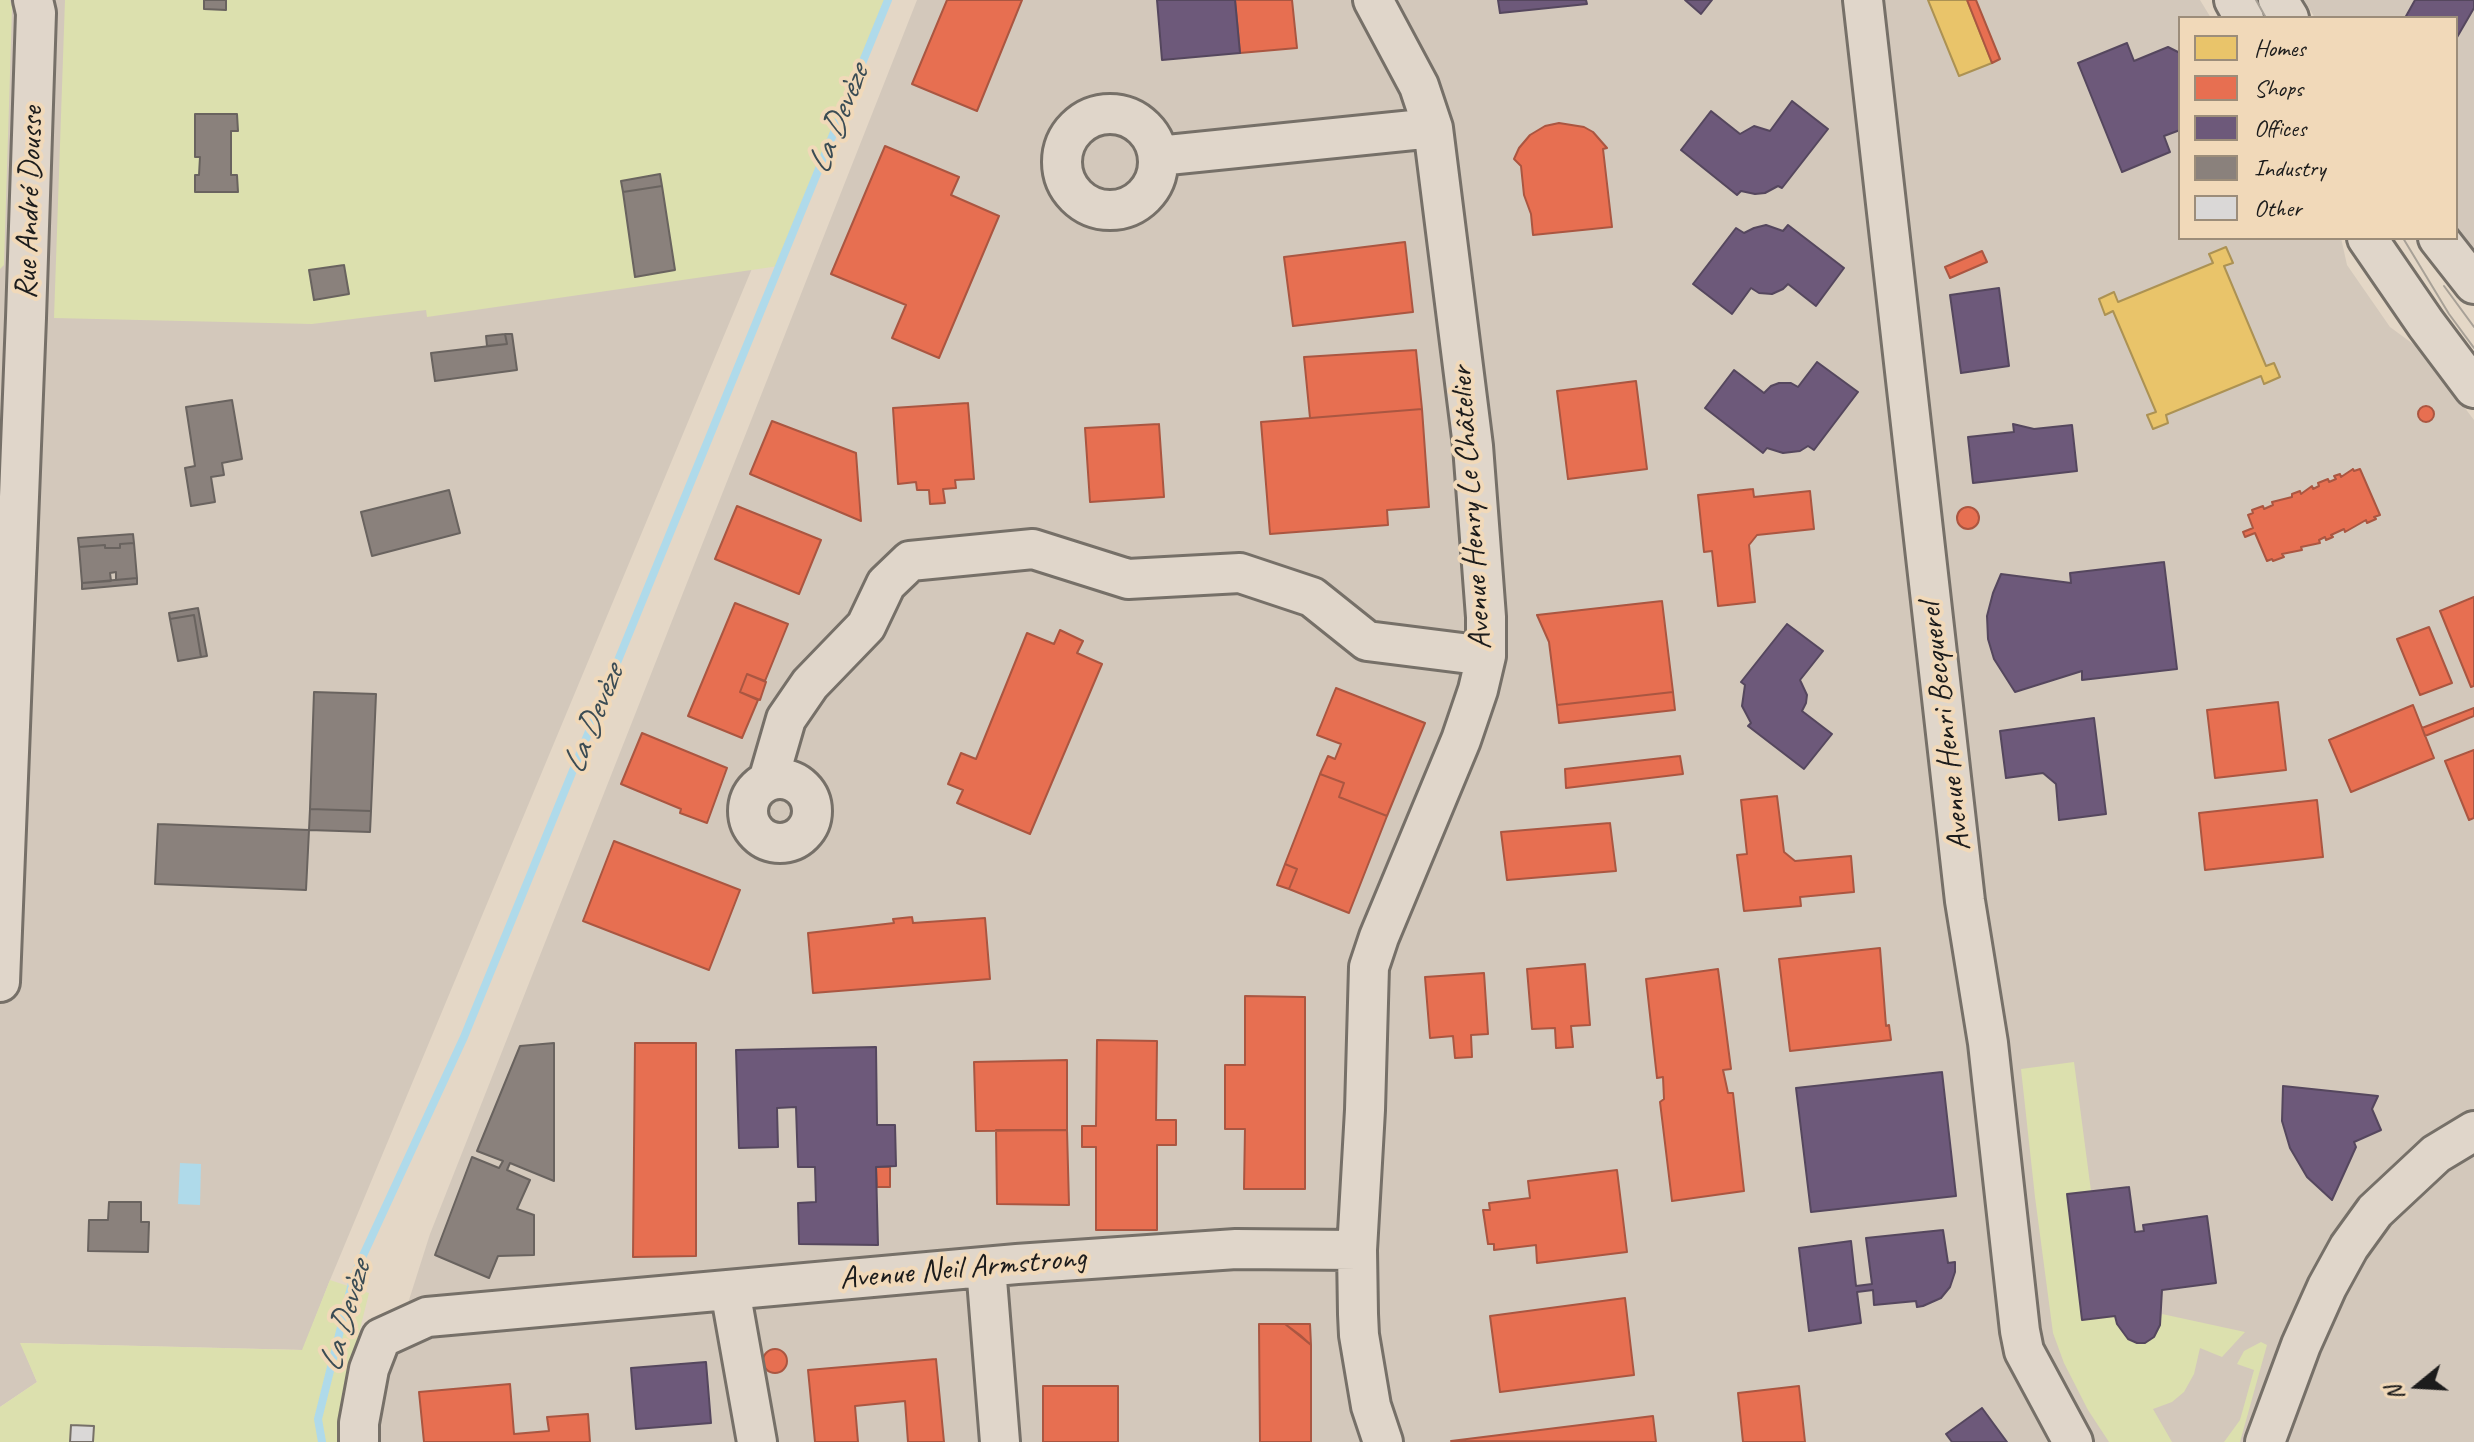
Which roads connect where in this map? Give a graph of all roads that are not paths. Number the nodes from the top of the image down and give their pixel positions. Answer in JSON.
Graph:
{"nodes":[{"id":1,"x":33,"y":0,"type":"edge"},
{"id":2,"x":1373,"y":0,"type":"edge"},
{"id":3,"x":1863,"y":0,"type":"edge"},
{"id":4,"x":1433,"y":128,"type":"junction"},
{"id":5,"x":1158,"y":156,"type":"dead end"},
{"id":6,"x":2368,"y":240,"type":"edge"},
{"id":7,"x":2440,"y":240,"type":"edge"},
{"id":8,"x":2474,"y":284,"type":"edge"},
{"id":9,"x":13,"y":318,"type":"edge"},
{"id":10,"x":2474,"y":388,"type":"edge"},
{"id":11,"x":1486,"y":656,"type":"junction"},
{"id":12,"x":768,"y":781,"type":"dead end"},
{"id":13,"x":0,"y":982,"type":"edge"},
{"id":14,"x":2474,"y":1131,"type":"edge"},
{"id":15,"x":1357,"y":1250,"type":"junction"},
{"id":16,"x":986,"y":1267,"type":"junction"},
{"id":17,"x":730,"y":1290,"type":"junction"},
{"id":18,"x":359,"y":1442,"type":"edge"},
{"id":19,"x":757,"y":1442,"type":"edge"},
{"id":20,"x":1000,"y":1442,"type":"edge"},
{"id":21,"x":1383,"y":1442,"type":"edge"},
{"id":22,"x":2073,"y":1442,"type":"edge"},
{"id":23,"x":2265,"y":1442,"type":"edge"}],
"edges":[{"from":1,"to":9,"type":"street","name":"Rue André Dousse"},
{"from":2,"to":4,"type":"street","name":"Avenue Henry Le Châtelier"},
{"from":3,"to":22,"type":"street","name":"Avenue Henri Becquerel"},
{"from":4,"to":5,"type":"street"},
{"from":4,"to":11,"type":"street","name":"Avenue Henry Le Châtelier"},
{"from":6,"to":10,"type":"street"},
{"from":7,"to":8,"type":"street"},
{"from":9,"to":13,"type":"street","name":"Rue André Dousse"},
{"from":11,"to":12,"type":"street"},
{"from":11,"to":15,"type":"street","name":"Avenue Henry Le Châtelier"},
{"from":14,"to":23,"type":"street"},
{"from":15,"to":16,"type":"street","name":"Avenue Neil Armstrong"},
{"from":15,"to":21,"type":"street"},
{"from":16,"to":17,"type":"street","name":"Avenue Neil Armstrong"},
{"from":16,"to":20,"type":"street"},
{"from":17,"to":18,"type":"street","name":"Avenue Neil Armstrong"},
{"from":17,"to":19,"type":"street"}]}
